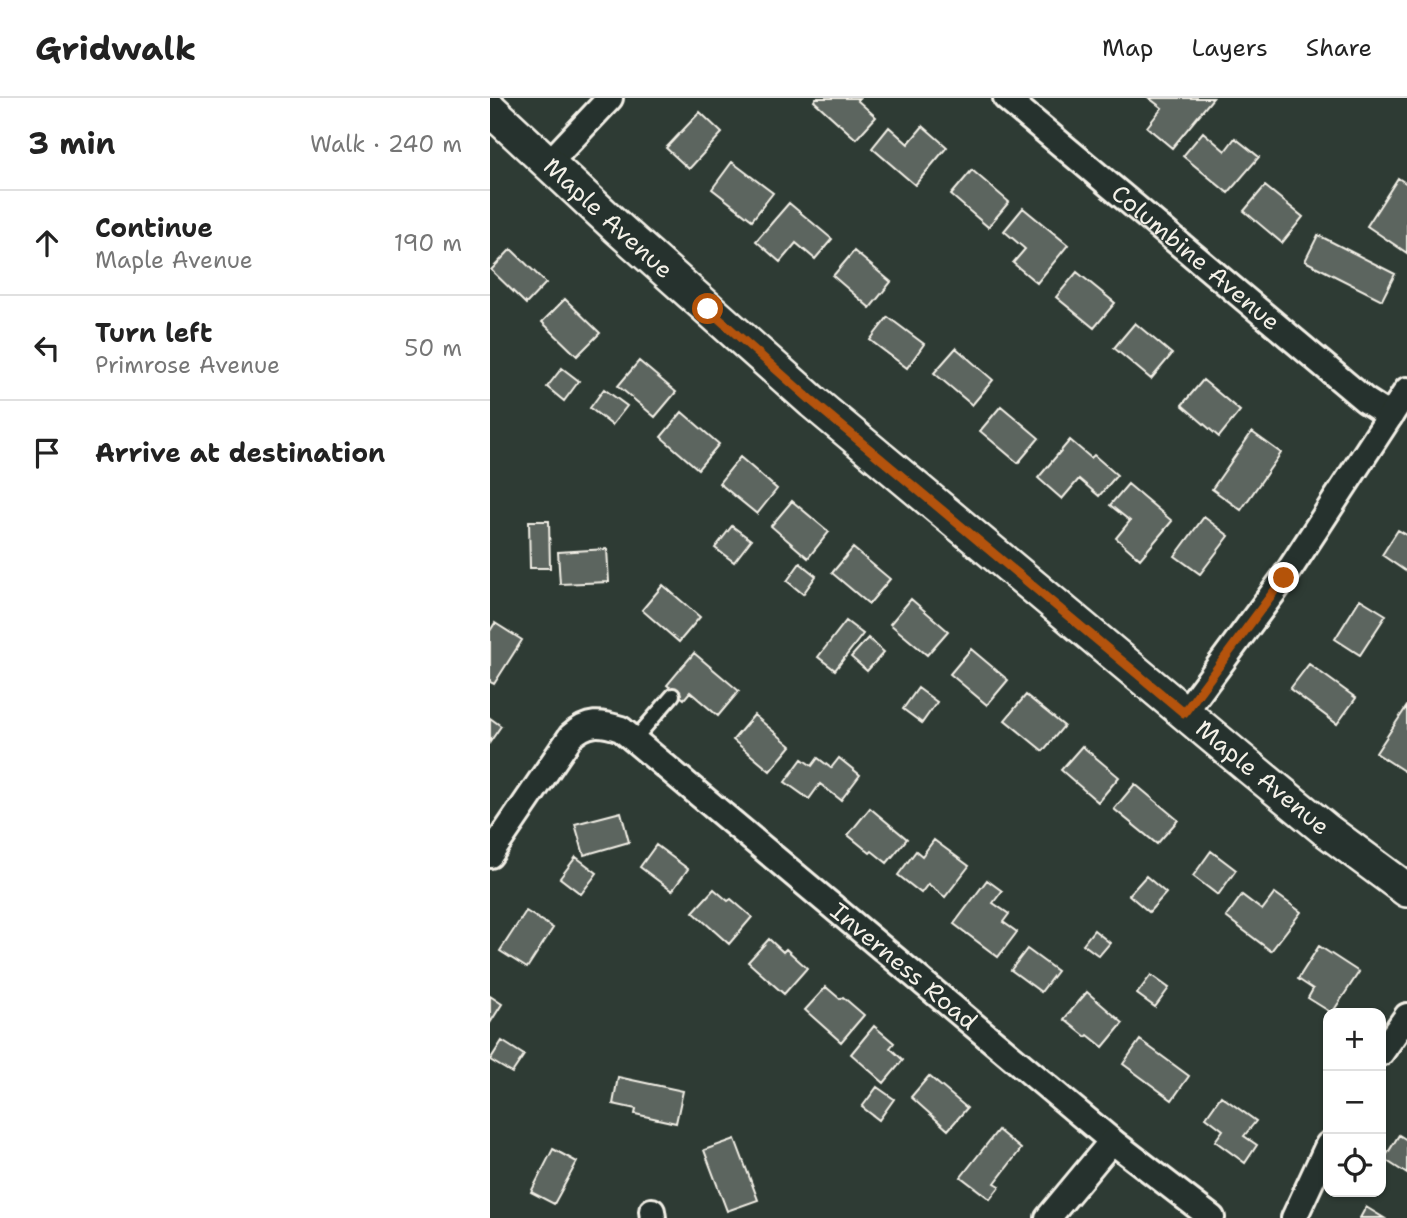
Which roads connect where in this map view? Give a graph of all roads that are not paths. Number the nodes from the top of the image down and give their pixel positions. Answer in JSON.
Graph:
{"nodes":[{"id":1,"x":610,"y":98,"type":"edge"},
{"id":2,"x":1006,"y":98,"type":"edge"},
{"id":3,"x":490,"y":109,"type":"edge"},
{"id":4,"x":548,"y":164,"type":"junction"},
{"id":5,"x":1407,"y":390,"type":"edge"},
{"id":6,"x":1390,"y":416,"type":"junction"},
{"id":7,"x":673,"y":695,"type":"dead end"},
{"id":8,"x":1184,"y":713,"type":"junction"},
{"id":9,"x":633,"y":741,"type":"junction"},
{"id":10,"x":490,"y":855,"type":"edge"},
{"id":11,"x":1407,"y":890,"type":"edge"},
{"id":12,"x":1407,"y":1016,"type":"edge"},
{"id":13,"x":1386,"y":1046,"type":"edge"},
{"id":14,"x":1112,"y":1141,"type":"junction"},
{"id":15,"x":1323,"y":1156,"type":"edge"},
{"id":16,"x":1048,"y":1218,"type":"edge"},
{"id":17,"x":1212,"y":1218,"type":"edge"},
{"id":18,"x":1294,"y":1218,"type":"edge"}],
"edges":[{"from":1,"to":4,"type":"street"},
{"from":2,"to":6,"type":"street","name":"Columbine Avenue"},
{"from":3,"to":4,"type":"main road","name":"Maple Avenue"},
{"from":4,"to":8,"type":"main road","name":"Maple Avenue"},
{"from":5,"to":6,"type":"street"},
{"from":6,"to":8,"type":"street"},
{"from":7,"to":9,"type":"lane"},
{"from":8,"to":11,"type":"main road","name":"Maple Avenue"},
{"from":9,"to":10,"type":"street","name":"Inverness Road"},
{"from":9,"to":14,"type":"street","name":"Inverness Road"},
{"from":12,"to":13,"type":"street"},
{"from":14,"to":16,"type":"street"},
{"from":14,"to":17,"type":"street","name":"Inverness Road"},
{"from":15,"to":18,"type":"street"}]}
